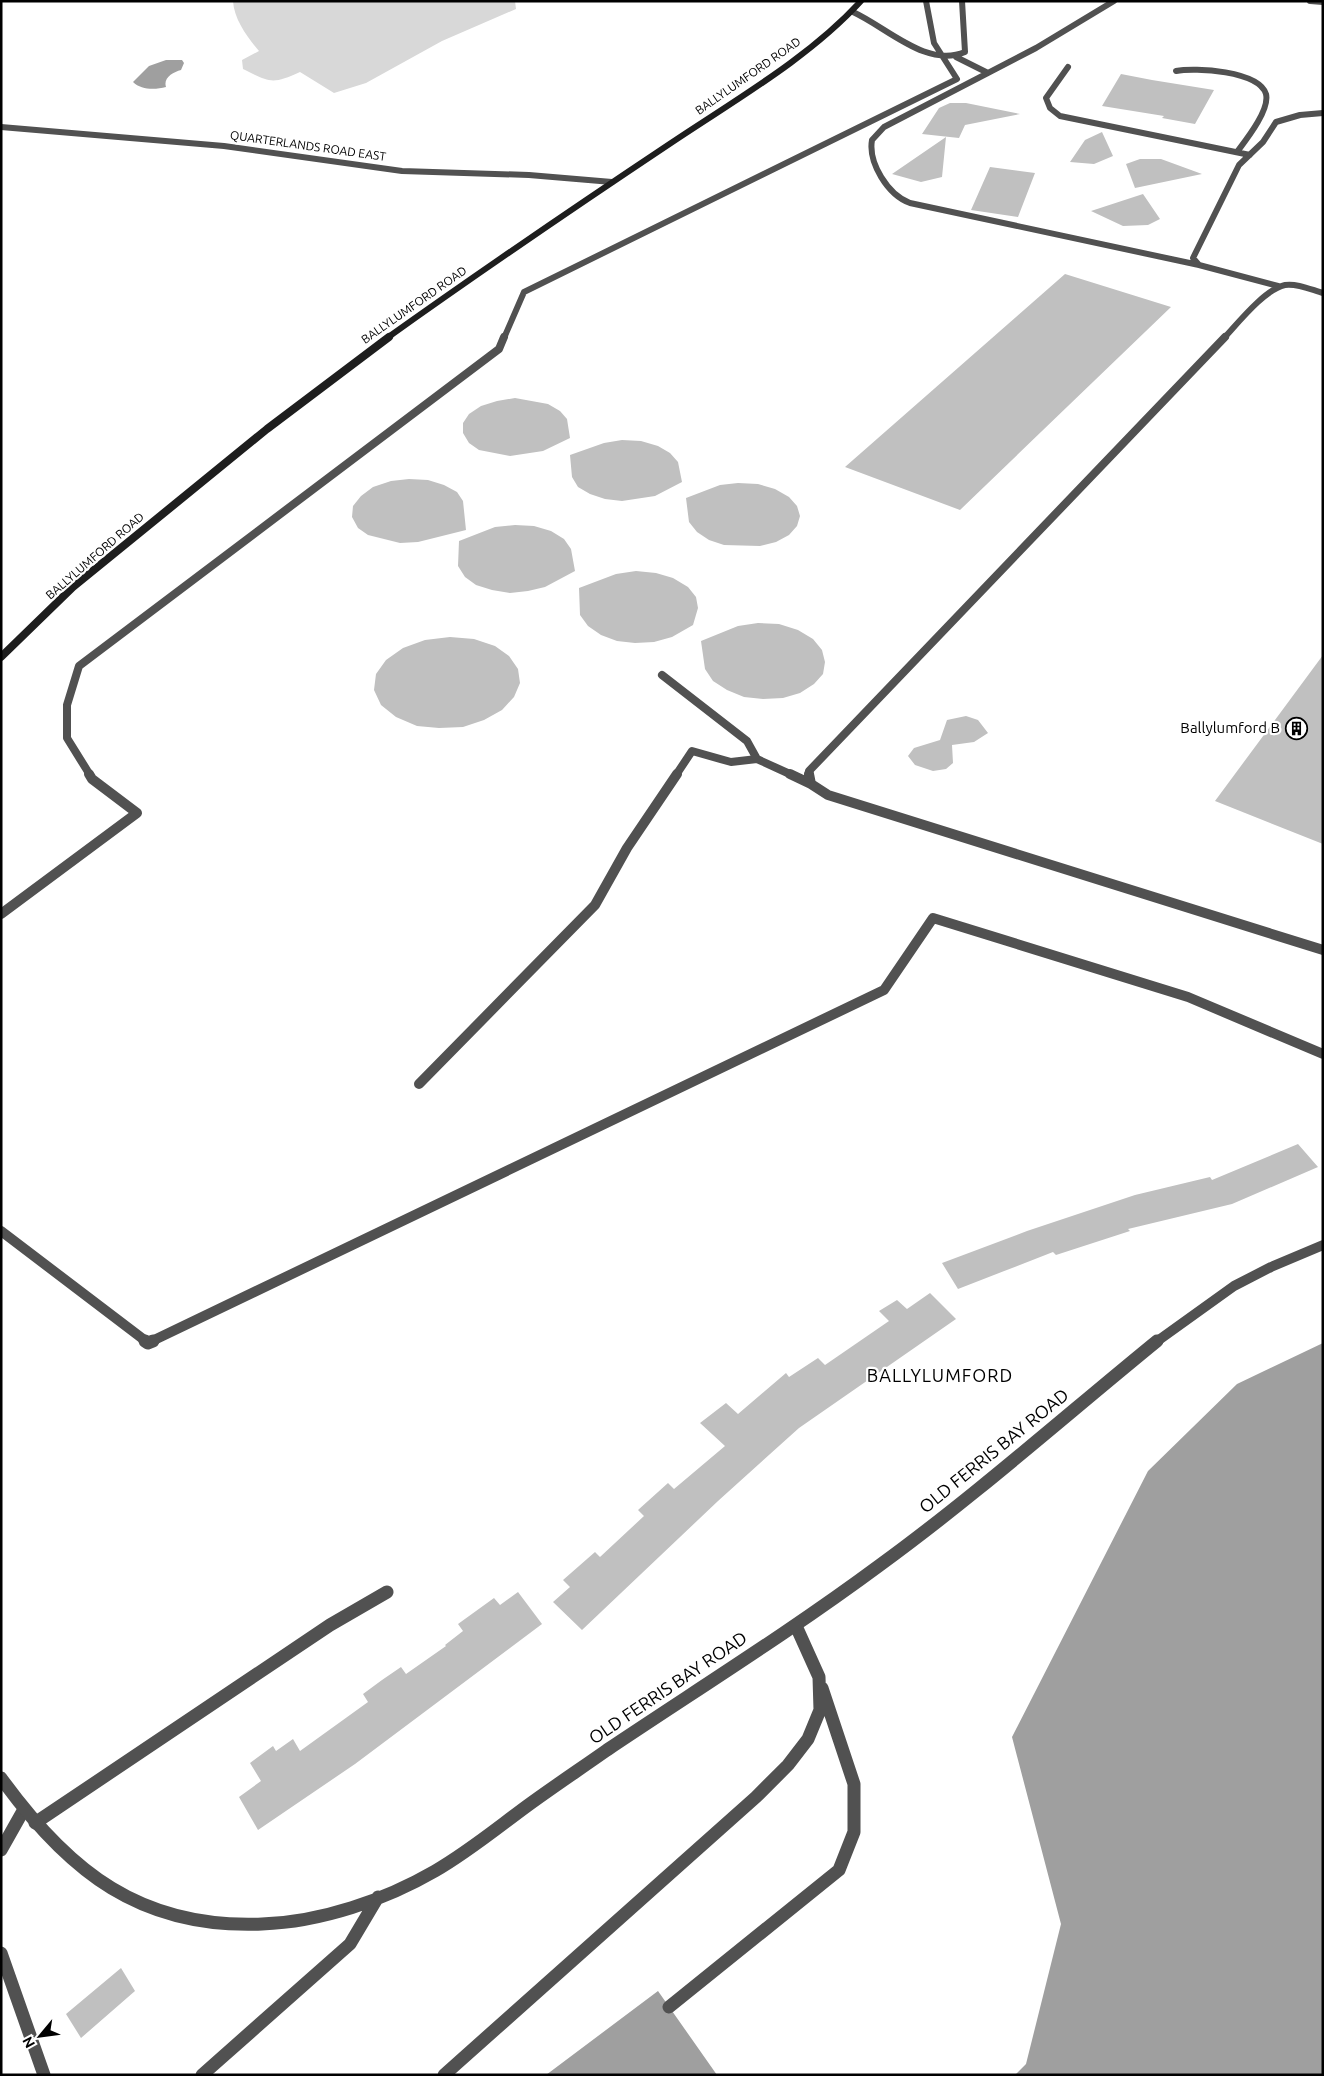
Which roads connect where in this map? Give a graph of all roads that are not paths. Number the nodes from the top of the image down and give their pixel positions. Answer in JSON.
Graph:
{"nodes":[{"id":1,"x":861,"y":1,"type":"edge"},
{"id":2,"x":926,"y":1,"type":"edge"},
{"id":3,"x":962,"y":1,"type":"edge"},
{"id":4,"x":1114,"y":1,"type":"edge"},
{"id":5,"x":1310,"y":1,"type":"edge"},
{"id":6,"x":1323,"y":2,"type":"edge"},
{"id":7,"x":853,"y":12,"type":"junction"},
{"id":8,"x":940,"y":57,"type":"junction"},
{"id":9,"x":956,"y":57,"type":"junction"},
{"id":10,"x":1068,"y":67,"type":"dead end"},
{"id":11,"x":1176,"y":71,"type":"dead end"},
{"id":12,"x":988,"y":72,"type":"junction"},
{"id":13,"x":1323,"y":113,"type":"edge"},
{"id":14,"x":1,"y":128,"type":"edge"},
{"id":15,"x":1237,"y":152,"type":"junction"},
{"id":16,"x":1250,"y":155,"type":"junction"},
{"id":17,"x":612,"y":182,"type":"junction"},
{"id":18,"x":1199,"y":265,"type":"junction"},
{"id":19,"x":1278,"y":286,"type":"junction"},
{"id":20,"x":1323,"y":293,"type":"edge"},
{"id":21,"x":1,"y":657,"type":"edge"},
{"id":22,"x":662,"y":675,"type":"dead end"},
{"id":23,"x":757,"y":759,"type":"junction"},
{"id":24,"x":811,"y":784,"type":"junction"},
{"id":25,"x":1,"y":914,"type":"edge"},
{"id":26,"x":1323,"y":950,"type":"edge"},
{"id":27,"x":1323,"y":1054,"type":"edge"},
{"id":28,"x":419,"y":1084,"type":"dead end"},
{"id":29,"x":1,"y":1231,"type":"edge"},
{"id":30,"x":1323,"y":1245,"type":"edge"},
{"id":31,"x":387,"y":1592,"type":"dead end"},
{"id":32,"x":796,"y":1626,"type":"junction"},
{"id":33,"x":819,"y":1677,"type":"junction"},
{"id":34,"x":1,"y":1778,"type":"edge"},
{"id":35,"x":23,"y":1811,"type":"junction"},
{"id":36,"x":35,"y":1823,"type":"junction"},
{"id":37,"x":1,"y":1850,"type":"edge"},
{"id":38,"x":378,"y":1897,"type":"junction"},
{"id":39,"x":1,"y":1953,"type":"edge"},
{"id":40,"x":669,"y":2007,"type":"dead end"},
{"id":41,"x":44,"y":2075,"type":"edge"},
{"id":42,"x":202,"y":2075,"type":"edge"},
{"id":43,"x":444,"y":2075,"type":"edge"}],
"edges":[{"from":1,"to":7,"type":"main road","name":"BALLYLUMFORD ROAD"},
{"from":2,"to":8,"type":"street"},
{"from":3,"to":9,"type":"street"},
{"from":4,"to":12,"type":"street"},
{"from":5,"to":6,"type":"street"},
{"from":7,"to":8,"type":"street"},
{"from":7,"to":17,"type":"main road","name":"BALLYLUMFORD ROAD"},
{"from":8,"to":9,"type":"street"},
{"from":8,"to":25,"type":"street"},
{"from":9,"to":12,"type":"street"},
{"from":10,"to":15,"type":"street"},
{"from":11,"to":15,"type":"street"},
{"from":12,"to":18,"type":"street"},
{"from":13,"to":16,"type":"street"},
{"from":14,"to":17,"type":"street","name":"QUARTERLANDS ROAD EAST"},
{"from":15,"to":16,"type":"street"},
{"from":16,"to":18,"type":"street"},
{"from":17,"to":21,"type":"main road","name":"BALLYLUMFORD ROAD"},
{"from":18,"to":19,"type":"street"},
{"from":19,"to":20,"type":"street"},
{"from":19,"to":24,"type":"street"},
{"from":22,"to":23,"type":"street"},
{"from":23,"to":24,"type":"street"},
{"from":23,"to":28,"type":"street"},
{"from":24,"to":26,"type":"street"},
{"from":27,"to":29,"type":"street"},
{"from":30,"to":32,"type":"street","name":"OLD FERRIS BAY ROAD"},
{"from":31,"to":36,"type":"street"},
{"from":32,"to":33,"type":"street"},
{"from":32,"to":38,"type":"street","name":"OLD FERRIS BAY ROAD"},
{"from":33,"to":40,"type":"street"},
{"from":33,"to":43,"type":"street"},
{"from":34,"to":35,"type":"street","name":"OLD FERRIS BAY ROAD"},
{"from":35,"to":36,"type":"street","name":"OLD FERRIS BAY ROAD"},
{"from":35,"to":37,"type":"street"},
{"from":36,"to":38,"type":"street","name":"OLD FERRIS BAY ROAD"},
{"from":38,"to":42,"type":"street"},
{"from":39,"to":41,"type":"street"}]}
